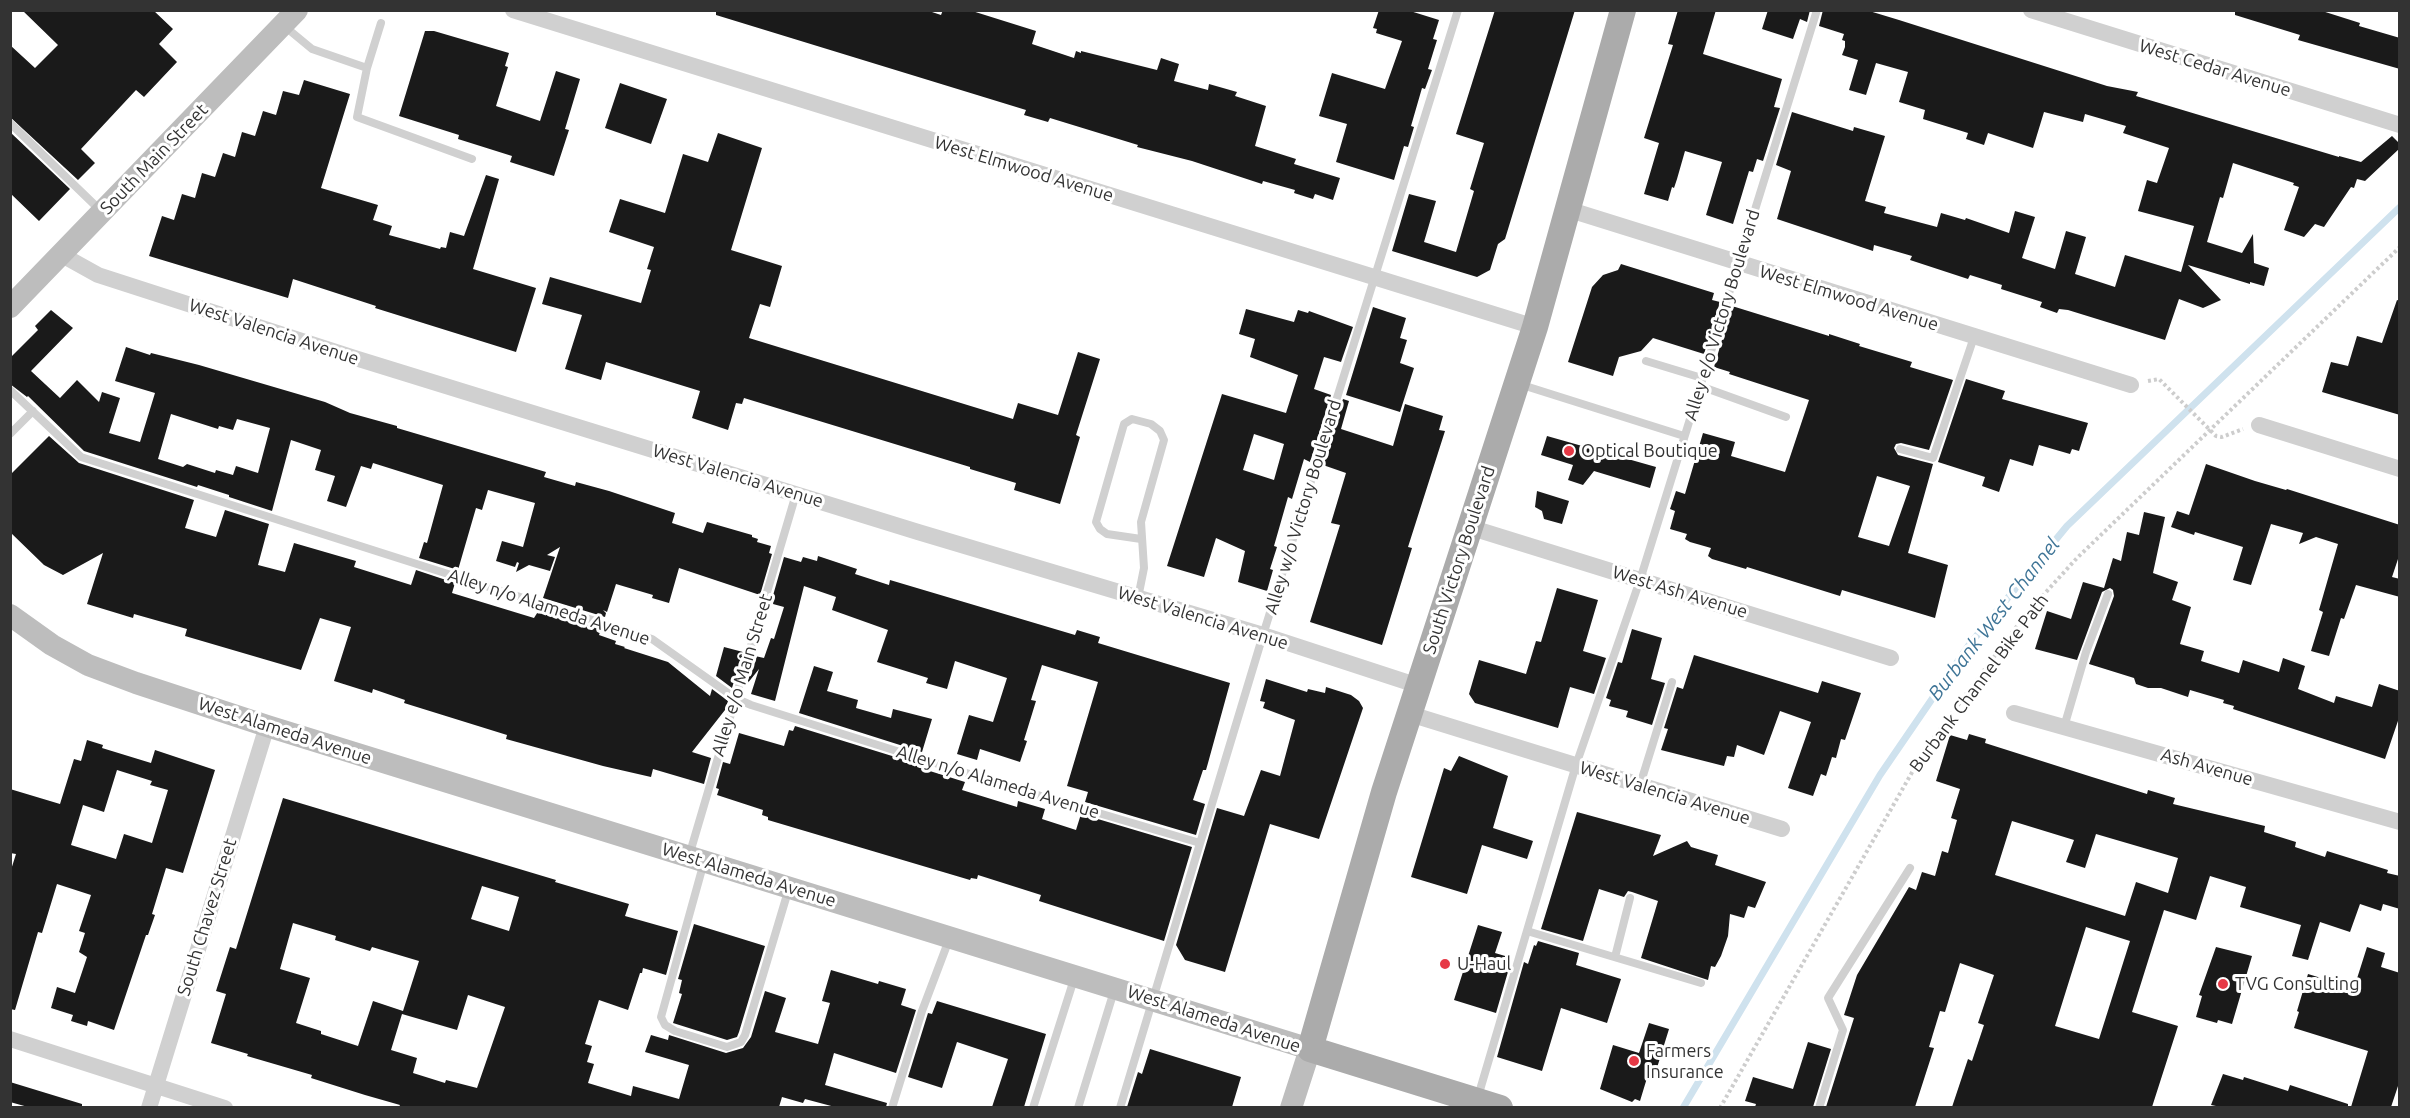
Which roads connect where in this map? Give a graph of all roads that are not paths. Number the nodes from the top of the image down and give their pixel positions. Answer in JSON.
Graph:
{"nodes":[{"id":1,"x":513,"y":10,"type":"edge"},
{"id":2,"x":1458,"y":10,"type":"edge"},
{"id":3,"x":1623,"y":10,"type":"edge"},
{"id":4,"x":1817,"y":10,"type":"edge"},
{"id":5,"x":2031,"y":10,"type":"edge"},
{"id":6,"x":290,"y":17,"type":"edge"},
{"id":7,"x":381,"y":23,"type":"dead end"},
{"id":8,"x":367,"y":68,"type":"junction"},
{"id":9,"x":10,"y":123,"type":"edge"},
{"id":10,"x":2400,"y":125,"type":"edge"},
{"id":11,"x":472,"y":159,"type":"dead end"},
{"id":12,"x":1567,"y":209,"type":"junction"},
{"id":13,"x":103,"y":213,"type":"junction"},
{"id":14,"x":62,"y":255,"type":"junction"},
{"id":15,"x":1738,"y":262,"type":"junction"},
{"id":16,"x":1375,"y":277,"type":"junction"},
{"id":17,"x":10,"y":307,"type":"edge"},
{"id":18,"x":1535,"y":327,"type":"junction"},
{"id":19,"x":1974,"y":337,"type":"junction"},
{"id":20,"x":1646,"y":361,"type":"dead end"},
{"id":21,"x":1701,"y":382,"type":"junction"},
{"id":22,"x":1516,"y":383,"type":"junction"},
{"id":23,"x":2132,"y":385,"type":"dead end"},
{"id":24,"x":10,"y":390,"type":"edge"},
{"id":25,"x":33,"y":411,"type":"junction"},
{"id":26,"x":1786,"y":417,"type":"dead end"},
{"id":27,"x":2259,"y":425,"type":"road end"},
{"id":28,"x":10,"y":434,"type":"edge"},
{"id":29,"x":1684,"y":436,"type":"junction"},
{"id":30,"x":1900,"y":448,"type":"dead end"},
{"id":31,"x":2400,"y":469,"type":"edge"},
{"id":32,"x":796,"y":494,"type":"junction"},
{"id":33,"x":1469,"y":528,"type":"junction"},
{"id":34,"x":1141,"y":539,"type":"junction"},
{"id":35,"x":1640,"y":580,"type":"junction"},
{"id":36,"x":2108,"y":594,"type":"dead end"},
{"id":37,"x":1138,"y":598,"type":"junction"},
{"id":38,"x":10,"y":615,"type":"edge"},
{"id":39,"x":1263,"y":635,"type":"junction"},
{"id":40,"x":1891,"y":658,"type":"dead end"},
{"id":41,"x":1672,"y":682,"type":"dead end"},
{"id":42,"x":1419,"y":686,"type":"junction"},
{"id":43,"x":735,"y":699,"type":"junction"},
{"id":44,"x":2014,"y":713,"type":"dead end"},
{"id":45,"x":1410,"y":714,"type":"junction"},
{"id":46,"x":267,"y":726,"type":"junction"},
{"id":47,"x":2064,"y":727,"type":"junction"},
{"id":48,"x":1576,"y":765,"type":"junction"},
{"id":49,"x":1640,"y":785,"type":"junction"},
{"id":50,"x":2400,"y":822,"type":"edge"},
{"id":51,"x":1782,"y":829,"type":"dead end"},
{"id":52,"x":1200,"y":843,"type":"junction"},
{"id":53,"x":697,"y":859,"type":"junction"},
{"id":54,"x":1910,"y":868,"type":"dead end"},
{"id":55,"x":789,"y":887,"type":"junction"},
{"id":56,"x":1630,"y":898,"type":"dead end"},
{"id":57,"x":1527,"y":931,"type":"junction"},
{"id":58,"x":950,"y":937,"type":"junction"},
{"id":59,"x":1615,"y":957,"type":"junction"},
{"id":60,"x":1076,"y":976,"type":"junction"},
{"id":61,"x":1701,"y":983,"type":"dead end"},
{"id":62,"x":1115,"y":987,"type":"junction"},
{"id":63,"x":1153,"y":1001,"type":"junction"},
{"id":64,"x":10,"y":1039,"type":"edge"},
{"id":65,"x":1310,"y":1049,"type":"junction"},
{"id":66,"x":156,"y":1086,"type":"junction"},
{"id":67,"x":1489,"y":1104,"type":"edge"},
{"id":68,"x":148,"y":1107,"type":"edge"},
{"id":69,"x":225,"y":1107,"type":"edge"},
{"id":70,"x":892,"y":1107,"type":"edge"},
{"id":71,"x":1033,"y":1107,"type":"edge"},
{"id":72,"x":1078,"y":1107,"type":"edge"},
{"id":73,"x":1120,"y":1107,"type":"edge"},
{"id":74,"x":1291,"y":1107,"type":"edge"},
{"id":75,"x":1819,"y":1107,"type":"edge"}],
"edges":[{"from":1,"to":16,"type":"street","name":"West Elmwood Avenue"},
{"from":2,"to":16,"type":"lane","name":"Alley w/o Victory Boulevard"},
{"from":3,"to":12,"type":"main road","name":"South Victory Boulevard"},
{"from":4,"to":15,"type":"lane","name":"Alley e/o Victory Boulevard"},
{"from":5,"to":10,"type":"street","name":"West Cedar Avenue"},
{"from":6,"to":8,"type":"lane"},
{"from":6,"to":13,"type":"main road","name":"South Main Street"},
{"from":7,"to":8,"type":"lane"},
{"from":8,"to":11,"type":"lane"},
{"from":9,"to":13,"type":"lane"},
{"from":12,"to":15,"type":"street","name":"West Elmwood Avenue"},
{"from":12,"to":18,"type":"main road","name":"South Victory Boulevard"},
{"from":13,"to":14,"type":"main road","name":"South Main Street"},
{"from":14,"to":17,"type":"main road","name":"South Main Street"},
{"from":14,"to":32,"type":"street","name":"West Valencia Avenue"},
{"from":15,"to":19,"type":"street","name":"West Elmwood Avenue"},
{"from":15,"to":21,"type":"lane","name":"Alley e/o Victory Boulevard"},
{"from":16,"to":18,"type":"street","name":"West Elmwood Avenue"},
{"from":16,"to":39,"type":"lane","name":"Alley w/o Victory Boulevard"},
{"from":18,"to":22,"type":"main road","name":"South Victory Boulevard"},
{"from":19,"to":23,"type":"street","name":"West Elmwood Avenue"},
{"from":19,"to":30,"type":"lane"},
{"from":20,"to":21,"type":"lane"},
{"from":21,"to":26,"type":"lane"},
{"from":21,"to":29,"type":"lane","name":"Alley e/o Victory Boulevard"},
{"from":22,"to":29,"type":"lane"},
{"from":22,"to":33,"type":"main road","name":"South Victory Boulevard"},
{"from":24,"to":25,"type":"lane","name":"Alley n/o Alameda Avenue"},
{"from":25,"to":28,"type":"lane"},
{"from":25,"to":43,"type":"lane","name":"Alley n/o Alameda Avenue"},
{"from":27,"to":31,"type":"street"},
{"from":29,"to":35,"type":"lane","name":"Alley e/o Victory Boulevard"},
{"from":32,"to":37,"type":"street","name":"West Valencia Avenue"},
{"from":32,"to":43,"type":"lane","name":"Alley e/o Main Street"},
{"from":33,"to":35,"type":"street","name":"West Ash Avenue"},
{"from":33,"to":42,"type":"main road","name":"South Victory Boulevard"},
{"from":34,"to":34,"type":"lane"},
{"from":34,"to":37,"type":"lane"},
{"from":35,"to":40,"type":"street","name":"West Ash Avenue"},
{"from":35,"to":48,"type":"lane","name":"Alley e/o Victory Boulevard"},
{"from":36,"to":47,"type":"lane"},
{"from":37,"to":39,"type":"street","name":"West Valencia Avenue"},
{"from":38,"to":46,"type":"main road","name":"West Alameda Avenue"},
{"from":39,"to":42,"type":"street","name":"West Valencia Avenue"},
{"from":39,"to":52,"type":"lane","name":"Alley w/o Victory Boulevard"},
{"from":41,"to":49,"type":"lane"},
{"from":42,"to":45,"type":"main road","name":"South Victory Boulevard"},
{"from":43,"to":52,"type":"lane","name":"Alley n/o Alameda Avenue"},
{"from":43,"to":53,"type":"lane","name":"Alley e/o Main Street"},
{"from":44,"to":47,"type":"street","name":"Ash Avenue"},
{"from":45,"to":48,"type":"street","name":"West Valencia Avenue"},
{"from":45,"to":65,"type":"main road","name":"South Victory Boulevard"},
{"from":46,"to":53,"type":"main road","name":"West Alameda Avenue"},
{"from":46,"to":66,"type":"street","name":"South Chavez Street"},
{"from":47,"to":50,"type":"street","name":"Ash Avenue"},
{"from":48,"to":49,"type":"street","name":"West Valencia Avenue"},
{"from":48,"to":57,"type":"lane","name":"Alley e/o Victory Boulevard"},
{"from":49,"to":51,"type":"street","name":"West Valencia Avenue"},
{"from":52,"to":63,"type":"lane","name":"Alley w/o Victory Boulevard"},
{"from":53,"to":55,"type":"main road","name":"West Alameda Avenue"},
{"from":53,"to":55,"type":"lane","name":"Alley e/o Main Street"},
{"from":54,"to":75,"type":"lane"},
{"from":55,"to":58,"type":"main road","name":"West Alameda Avenue"},
{"from":56,"to":59,"type":"lane"},
{"from":57,"to":59,"type":"lane"},
{"from":57,"to":67,"type":"lane","name":"Alley e/o Victory Boulevard"},
{"from":58,"to":60,"type":"main road","name":"West Alameda Avenue"},
{"from":58,"to":70,"type":"lane"},
{"from":59,"to":61,"type":"lane"},
{"from":60,"to":62,"type":"main road","name":"West Alameda Avenue"},
{"from":60,"to":71,"type":"lane"},
{"from":62,"to":63,"type":"main road","name":"West Alameda Avenue"},
{"from":62,"to":72,"type":"lane"},
{"from":63,"to":65,"type":"main road","name":"West Alameda Avenue"},
{"from":63,"to":73,"type":"lane","name":"Alley w/o Victory Boulevard"},
{"from":64,"to":66,"type":"street"},
{"from":65,"to":67,"type":"main road","name":"West Alameda Avenue"},
{"from":65,"to":74,"type":"main road","name":"South Victory Boulevard"},
{"from":66,"to":68,"type":"street","name":"South Chavez Street"},
{"from":66,"to":69,"type":"street"}]}
